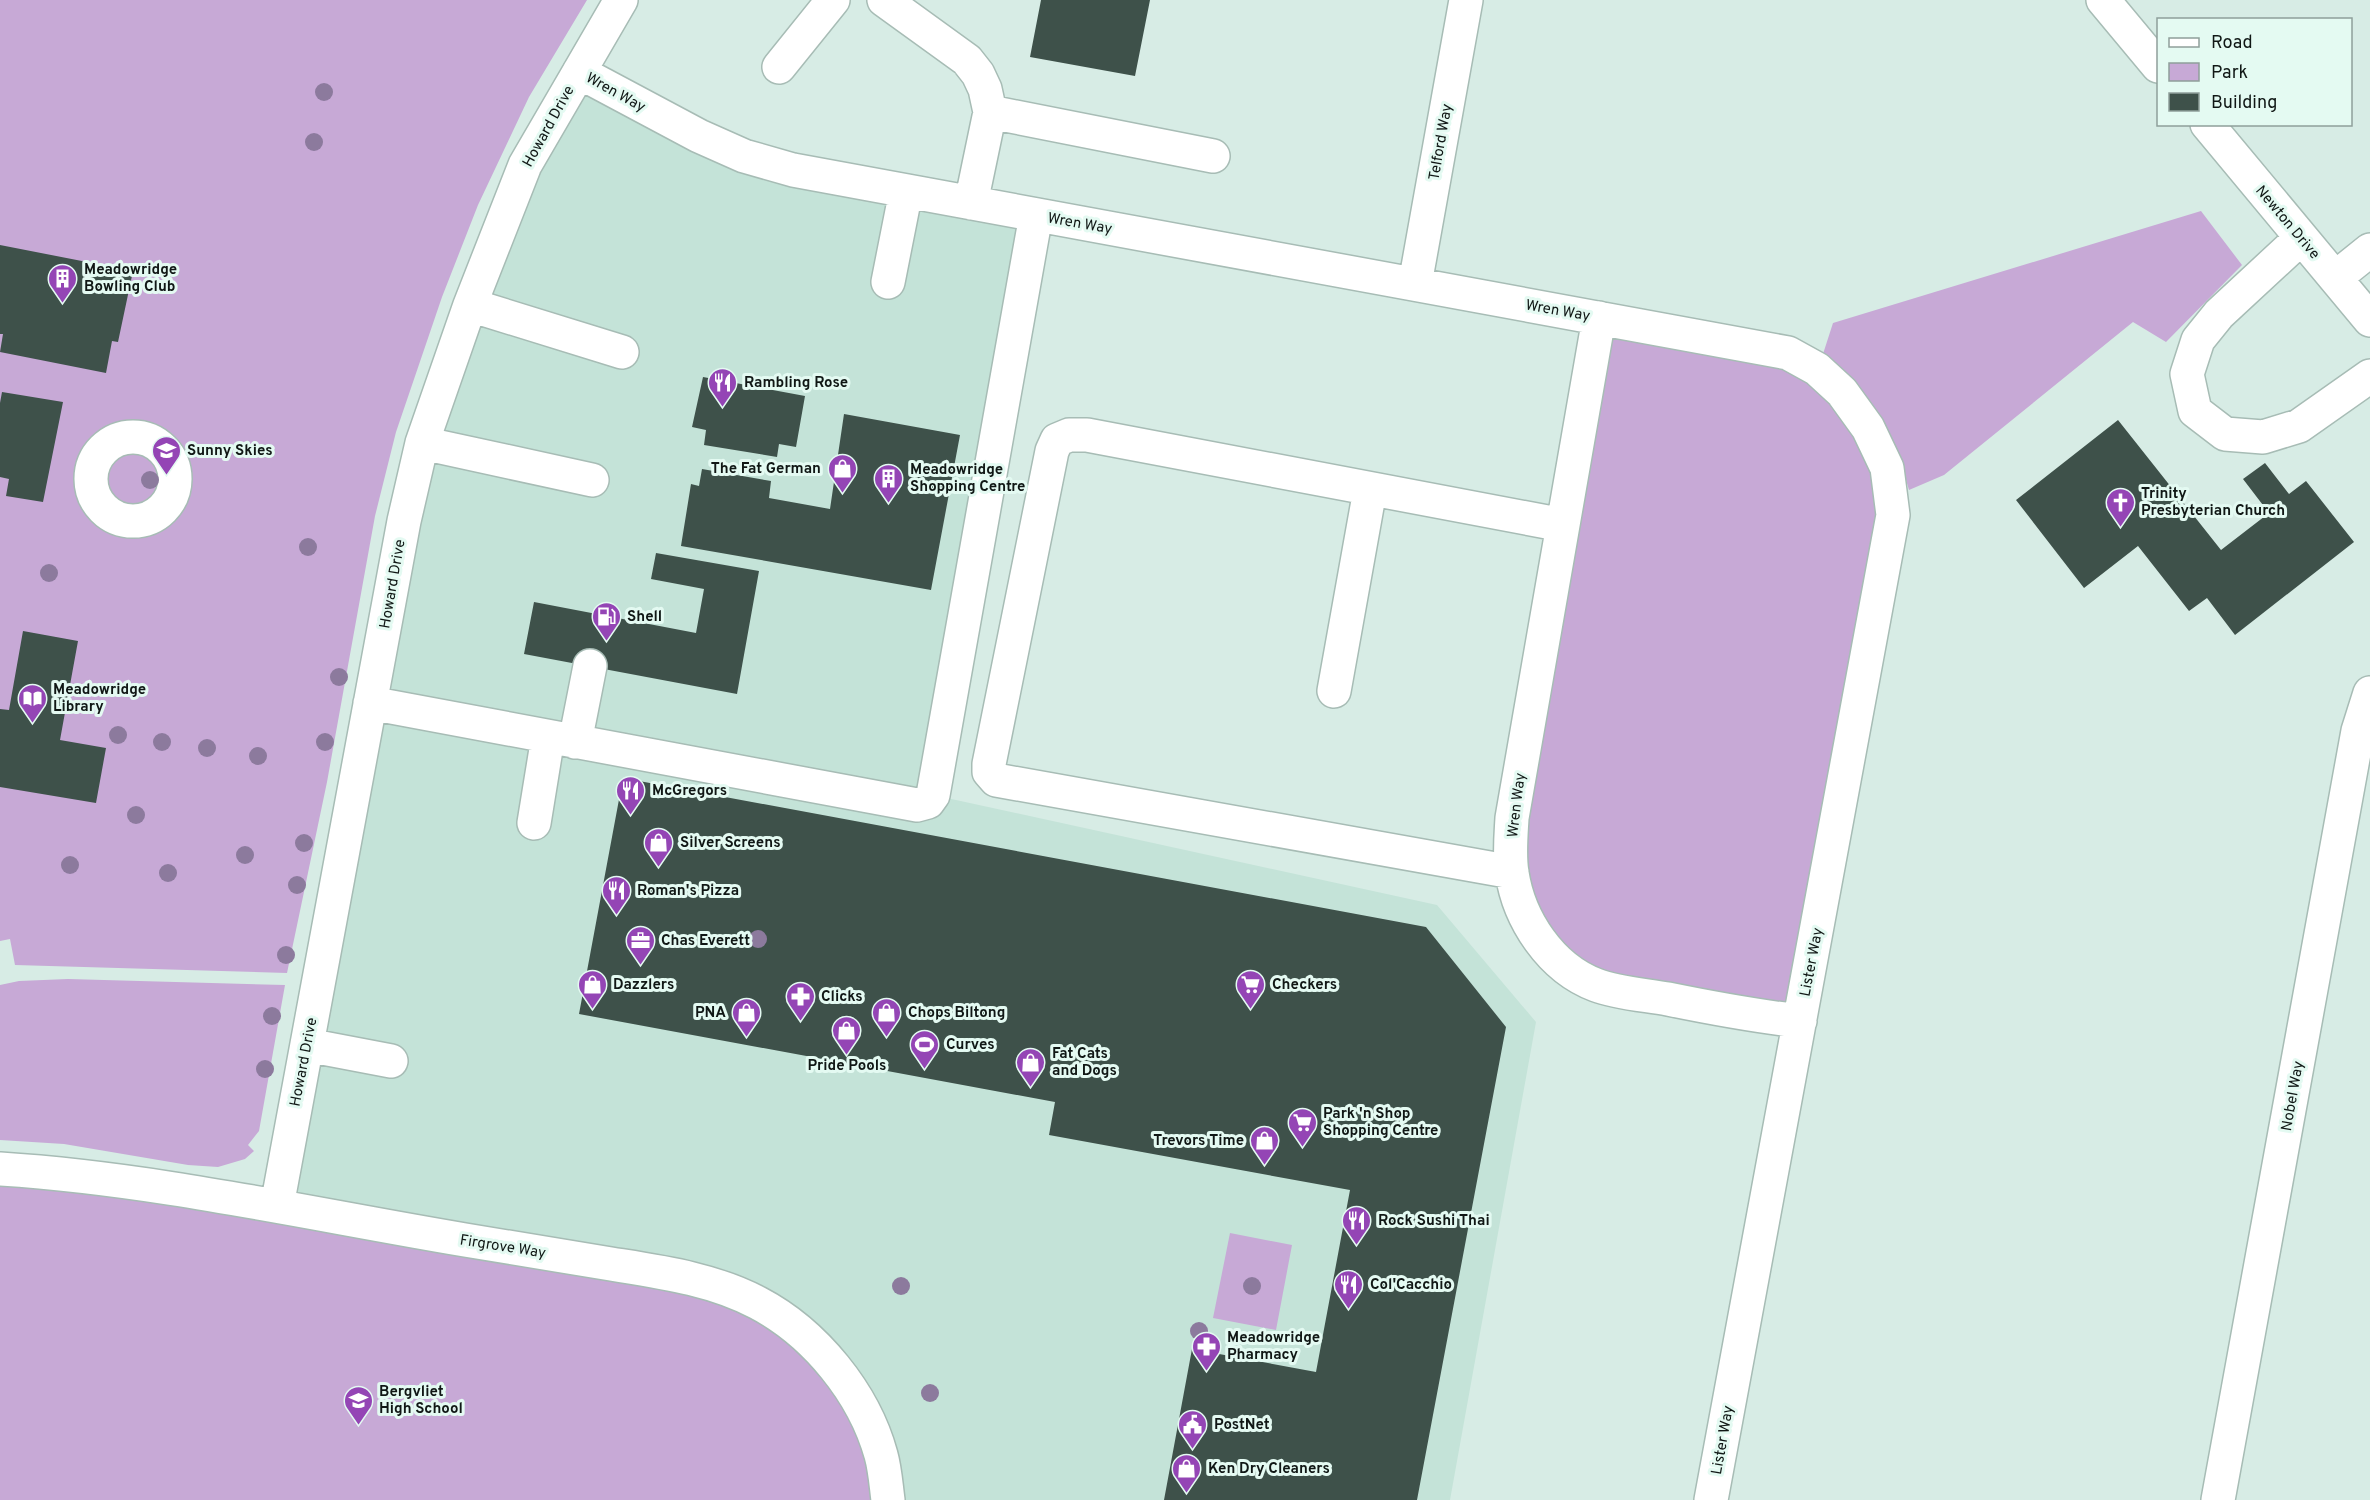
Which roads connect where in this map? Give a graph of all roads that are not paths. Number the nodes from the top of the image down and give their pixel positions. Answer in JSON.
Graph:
{"nodes":[{"id":1,"x":621,"y":0,"type":"edge"},
{"id":2,"x":833,"y":0,"type":"edge"},
{"id":3,"x":884,"y":0,"type":"edge"},
{"id":4,"x":1466,"y":0,"type":"edge"},
{"id":5,"x":2103,"y":0,"type":"edge"},
{"id":6,"x":2157,"y":65,"type":"edge"},
{"id":7,"x":779,"y":67,"type":"dead end"},
{"id":8,"x":579,"y":72,"type":"junction"},
{"id":9,"x":990,"y":112,"type":"junction"},
{"id":10,"x":2209,"y":126,"type":"edge"},
{"id":11,"x":1213,"y":156,"type":"dead end"},
{"id":12,"x":906,"y":191,"type":"junction"},
{"id":13,"x":971,"y":203,"type":"junction"},
{"id":14,"x":1036,"y":215,"type":"junction"},
{"id":15,"x":2301,"y":238,"type":"junction"},
{"id":16,"x":2370,"y":250,"type":"edge"},
{"id":17,"x":2335,"y":278,"type":"junction"},
{"id":18,"x":888,"y":282,"type":"dead end"},
{"id":19,"x":1415,"y":284,"type":"junction"},
{"id":20,"x":470,"y":305,"type":"junction"},
{"id":21,"x":1599,"y":318,"type":"junction"},
{"id":22,"x":2370,"y":320,"type":"edge"},
{"id":23,"x":622,"y":352,"type":"dead end"},
{"id":24,"x":2370,"y":376,"type":"edge"},
{"id":25,"x":1868,"y":428,"type":"joint"},
{"id":26,"x":422,"y":443,"type":"junction"},
{"id":27,"x":592,"y":480,"type":"dead end"},
{"id":28,"x":1370,"y":490,"type":"junction"},
{"id":29,"x":1563,"y":525,"type":"junction"},
{"id":30,"x":590,"y":666,"type":"dead end"},
{"id":31,"x":1334,"y":691,"type":"dead end"},
{"id":32,"x":2370,"y":693,"type":"edge"},
{"id":33,"x":370,"y":704,"type":"junction"},
{"id":34,"x":562,"y":740,"type":"junction"},
{"id":35,"x":534,"y":823,"type":"dead end"},
{"id":36,"x":1512,"y":872,"type":"junction"},
{"id":37,"x":1800,"y":1021,"type":"junction"},
{"id":38,"x":307,"y":1046,"type":"junction"},
{"id":39,"x":391,"y":1061,"type":"dead end"},
{"id":40,"x":0,"y":1169,"type":"edge"},
{"id":41,"x":277,"y":1206,"type":"junction"},
{"id":42,"x":888,"y":1500,"type":"edge"},
{"id":43,"x":1711,"y":1500,"type":"edge"},
{"id":44,"x":2218,"y":1500,"type":"edge"}],
"edges":[{"from":1,"to":8,"type":"street","name":"Howard Drive"},
{"from":2,"to":7,"type":"street"},
{"from":3,"to":9,"type":"street"},
{"from":4,"to":19,"type":"street","name":"Telford Way"},
{"from":5,"to":6,"type":"street"},
{"from":8,"to":12,"type":"street","name":"Wren Way"},
{"from":8,"to":20,"type":"street","name":"Howard Drive"},
{"from":9,"to":11,"type":"street"},
{"from":9,"to":13,"type":"street"},
{"from":10,"to":15,"type":"street","name":"Newton Drive"},
{"from":12,"to":13,"type":"street","name":"Wren Way"},
{"from":12,"to":18,"type":"street"},
{"from":13,"to":14,"type":"street","name":"Wren Way"},
{"from":14,"to":19,"type":"street","name":"Wren Way"},
{"from":14,"to":34,"type":"street"},
{"from":15,"to":17,"type":"street","name":"Newton Drive"},
{"from":15,"to":24,"type":"street"},
{"from":16,"to":17,"type":"street"},
{"from":17,"to":22,"type":"street","name":"Newton Drive"},
{"from":19,"to":21,"type":"street","name":"Wren Way"},
{"from":20,"to":23,"type":"street"},
{"from":20,"to":26,"type":"street","name":"Howard Drive"},
{"from":21,"to":25,"type":"street","name":"Wren Way"},
{"from":21,"to":29,"type":"street","name":"Wren Way"},
{"from":25,"to":37,"type":"street","name":"Lister Way"},
{"from":26,"to":27,"type":"street"},
{"from":26,"to":33,"type":"street","name":"Howard Drive"},
{"from":28,"to":29,"type":"street"},
{"from":28,"to":31,"type":"street"},
{"from":28,"to":36,"type":"street"},
{"from":29,"to":36,"type":"street","name":"Wren Way"},
{"from":30,"to":34,"type":"street"},
{"from":32,"to":44,"type":"street","name":"Nobel Way"},
{"from":33,"to":34,"type":"street"},
{"from":33,"to":38,"type":"street","name":"Howard Drive"},
{"from":34,"to":35,"type":"street"},
{"from":36,"to":37,"type":"street","name":"Wren Way"},
{"from":37,"to":43,"type":"street","name":"Lister Way"},
{"from":38,"to":39,"type":"street"},
{"from":38,"to":41,"type":"street","name":"Howard Drive"},
{"from":40,"to":41,"type":"street","name":"Firgrove Way"},
{"from":41,"to":42,"type":"street","name":"Firgrove Way"}]}
